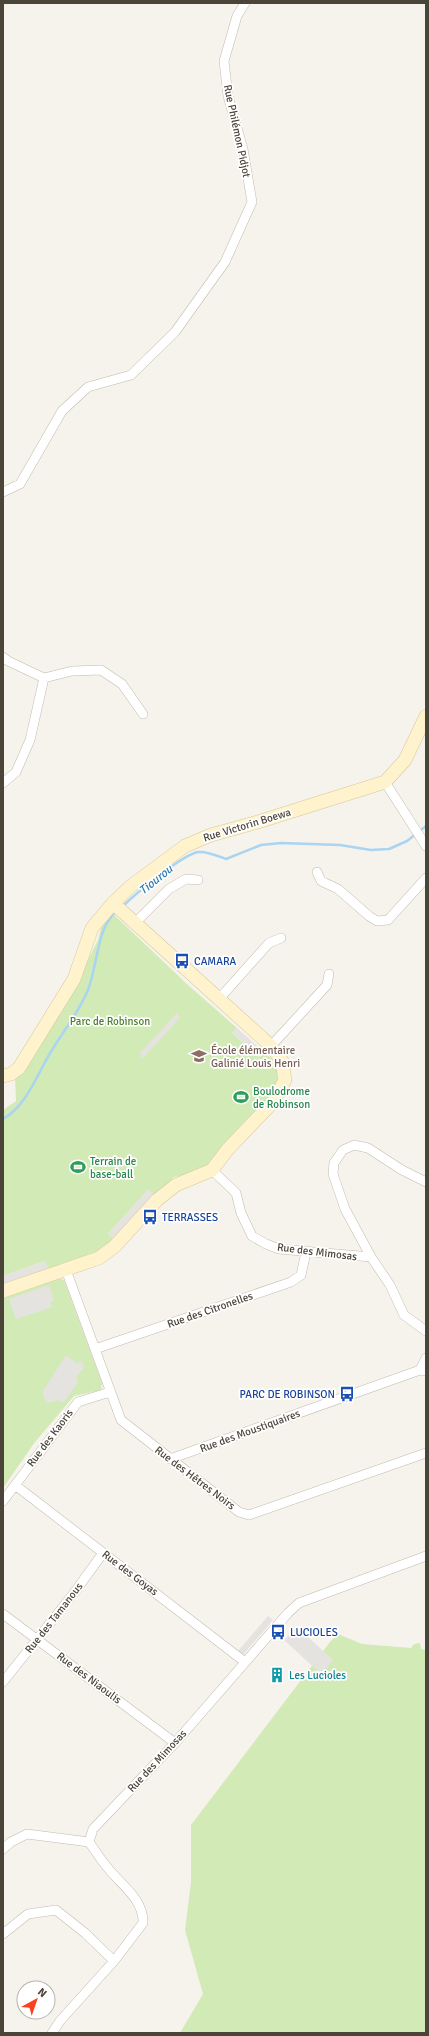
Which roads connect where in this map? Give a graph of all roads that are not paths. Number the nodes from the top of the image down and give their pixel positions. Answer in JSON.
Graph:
{"nodes":[{"id":1,"x":245,"y":3,"type":"edge"},
{"id":2,"x":3,"y":492,"type":"edge"},
{"id":3,"x":3,"y":657,"type":"edge"},
{"id":4,"x":44,"y":678,"type":"junction"},
{"id":5,"x":143,"y":714,"type":"dead end"},
{"id":6,"x":426,"y":716,"type":"edge"},
{"id":7,"x":385,"y":782,"type":"junction"},
{"id":8,"x":3,"y":783,"type":"edge"},
{"id":9,"x":424,"y":842,"type":"edge"},
{"id":10,"x":317,"y":872,"type":"dead end"},
{"id":11,"x":426,"y":878,"type":"edge"},
{"id":12,"x":198,"y":880,"type":"dead end"},
{"id":13,"x":117,"y":907,"type":"junction"},
{"id":14,"x":135,"y":923,"type":"junction"},
{"id":15,"x":281,"y":938,"type":"dead end"},
{"id":16,"x":329,"y":974,"type":"dead end"},
{"id":17,"x":219,"y":999,"type":"junction"},
{"id":18,"x":271,"y":1046,"type":"junction"},
{"id":19,"x":3,"y":1076,"type":"edge"},
{"id":20,"x":212,"y":1170,"type":"junction"},
{"id":21,"x":426,"y":1182,"type":"edge"},
{"id":22,"x":306,"y":1252,"type":"junction"},
{"id":23,"x":371,"y":1258,"type":"junction"},
{"id":24,"x":66,"y":1270,"type":"junction"},
{"id":25,"x":3,"y":1291,"type":"edge"},
{"id":26,"x":426,"y":1331,"type":"edge"},
{"id":27,"x":94,"y":1349,"type":"junction"},
{"id":28,"x":426,"y":1358,"type":"edge"},
{"id":29,"x":423,"y":1370,"type":"edge"},
{"id":30,"x":110,"y":1392,"type":"junction"},
{"id":31,"x":426,"y":1453,"type":"edge"},
{"id":32,"x":170,"y":1459,"type":"junction"},
{"id":33,"x":15,"y":1485,"type":"junction"},
{"id":34,"x":3,"y":1501,"type":"edge"},
{"id":35,"x":103,"y":1553,"type":"junction"},
{"id":36,"x":426,"y":1556,"type":"edge"},
{"id":37,"x":3,"y":1614,"type":"edge"},
{"id":38,"x":38,"y":1639,"type":"junction"},
{"id":39,"x":245,"y":1662,"type":"junction"},
{"id":40,"x":3,"y":1682,"type":"edge"},
{"id":41,"x":175,"y":1743,"type":"junction"},
{"id":42,"x":89,"y":1842,"type":"junction"},
{"id":43,"x":3,"y":1849,"type":"edge"},
{"id":44,"x":3,"y":1934,"type":"edge"},
{"id":45,"x":114,"y":1961,"type":"junction"},
{"id":46,"x":52,"y":2033,"type":"edge"}],
"edges":[{"from":1,"to":2,"type":"street","name":"Rue Philémon Pidjot"},
{"from":3,"to":4,"type":"street"},
{"from":4,"to":5,"type":"street"},
{"from":4,"to":8,"type":"street"},
{"from":6,"to":7,"type":"street"},
{"from":7,"to":9,"type":"street"},
{"from":7,"to":13,"type":"street","name":"Rue Victorin Boewa"},
{"from":10,"to":11,"type":"street"},
{"from":12,"to":14,"type":"street"},
{"from":13,"to":14,"type":"street"},
{"from":13,"to":19,"type":"street","name":"Rue Victorin Boewa"},
{"from":14,"to":17,"type":"street"},
{"from":15,"to":17,"type":"street"},
{"from":16,"to":18,"type":"street"},
{"from":17,"to":18,"type":"street"},
{"from":18,"to":20,"type":"street"},
{"from":20,"to":22,"type":"street","name":"Rue des Mimosas"},
{"from":20,"to":24,"type":"street"},
{"from":21,"to":23,"type":"street"},
{"from":22,"to":23,"type":"street","name":"Rue des Mimosas"},
{"from":22,"to":27,"type":"street","name":"Rue des Citronelles"},
{"from":23,"to":26,"type":"street","name":"Rue des Mimosas"},
{"from":24,"to":25,"type":"street"},
{"from":24,"to":27,"type":"street","name":"Rue des Hêtres Noirs"},
{"from":27,"to":30,"type":"street","name":"Rue des Hêtres Noirs"},
{"from":28,"to":29,"type":"street","name":"Rue des Moustiquaires"},
{"from":29,"to":32,"type":"street","name":"Rue des Moustiquaires"},
{"from":30,"to":32,"type":"street","name":"Rue des Hêtres Noirs"},
{"from":30,"to":33,"type":"street","name":"Rue des Kaoris"},
{"from":31,"to":32,"type":"street","name":"Rue des Hêtres Noirs"},
{"from":33,"to":34,"type":"street","name":"Rue des Kaoris"},
{"from":33,"to":35,"type":"street","name":"Rue des Goyas"},
{"from":35,"to":38,"type":"street","name":"Rue des Tamanous"},
{"from":35,"to":39,"type":"street","name":"Rue des Goyas"},
{"from":36,"to":39,"type":"street","name":"Rue des Mimosas"},
{"from":37,"to":38,"type":"street","name":"Rue des Niaoulis"},
{"from":38,"to":40,"type":"street","name":"Rue des Tamanous"},
{"from":38,"to":41,"type":"street","name":"Rue des Niaoulis"},
{"from":39,"to":41,"type":"street","name":"Rue des Mimosas"},
{"from":41,"to":42,"type":"street","name":"Rue des Mimosas"},
{"from":42,"to":43,"type":"street"},
{"from":42,"to":45,"type":"street"},
{"from":44,"to":45,"type":"street"},
{"from":45,"to":46,"type":"street"}]}
